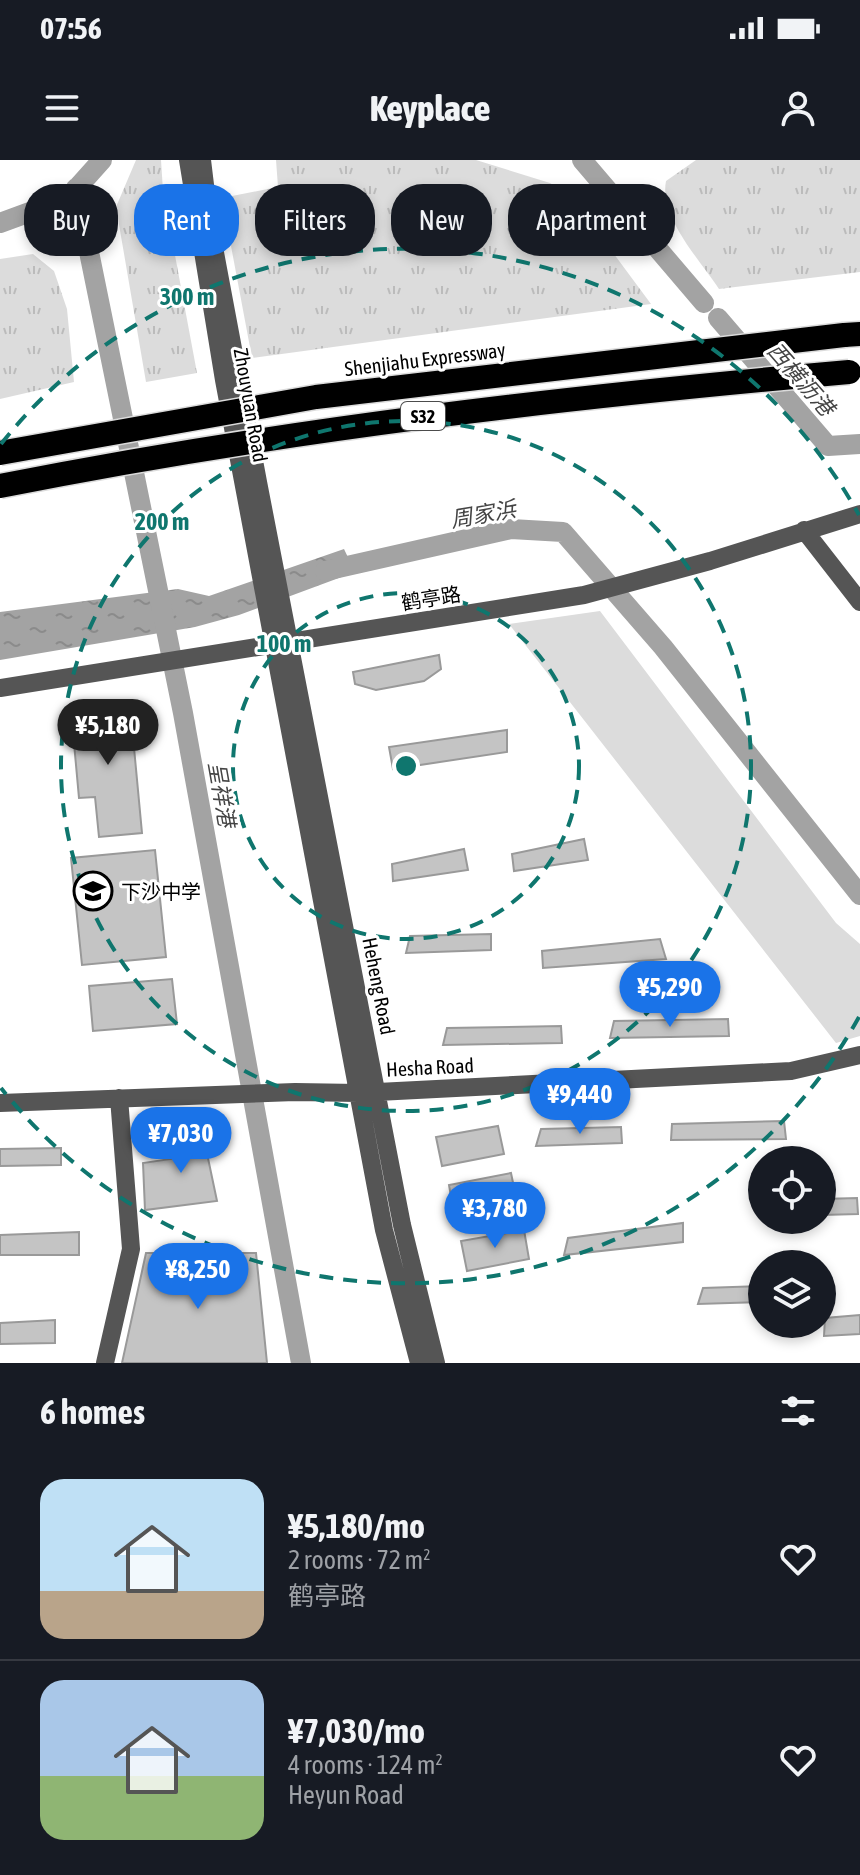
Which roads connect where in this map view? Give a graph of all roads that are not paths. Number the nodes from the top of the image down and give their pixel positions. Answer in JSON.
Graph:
{"nodes":[{"id":1,"x":188,"y":160,"type":"edge"},
{"id":2,"x":202,"y":160,"type":"edge"},
{"id":3,"x":855,"y":334,"type":"edge"},
{"id":4,"x":856,"y":372,"type":"edge"},
{"id":5,"x":0,"y":453,"type":"edge"},
{"id":6,"x":0,"y":486,"type":"edge"},
{"id":7,"x":860,"y":514,"type":"edge"},
{"id":8,"x":804,"y":530,"type":"junction"},
{"id":9,"x":265,"y":560,"type":"junction"},
{"id":10,"x":860,"y":602,"type":"edge"},
{"id":11,"x":281,"y":645,"type":"junction"},
{"id":12,"x":0,"y":688,"type":"edge"},
{"id":13,"x":860,"y":1055,"type":"edge"},
{"id":14,"x":377,"y":1092,"type":"junction"},
{"id":15,"x":358,"y":1093,"type":"junction"},
{"id":16,"x":119,"y":1098,"type":"junction"},
{"id":17,"x":0,"y":1103,"type":"edge"},
{"id":18,"x":105,"y":1363,"type":"edge"},
{"id":19,"x":419,"y":1363,"type":"edge"},
{"id":20,"x":436,"y":1363,"type":"edge"}],
"edges":[{"from":1,"to":9,"type":"street","name":"Zhouyuan Road"},
{"from":2,"to":9,"type":"street","name":"Zhouyuan Road"},
{"from":3,"to":5,"type":"highway","name":"Shenjiahu Expressway","number":"S32","bridge":true},
{"from":4,"to":6,"type":"highway","number":"S32","bridge":true},
{"from":7,"to":8,"type":"street","name":"鹤亭路"},
{"from":8,"to":10,"type":"street"},
{"from":8,"to":11,"type":"street","name":"鹤亭路"},
{"from":9,"to":11,"type":"street","name":"Heheng Road"},
{"from":11,"to":12,"type":"street","name":"鹤亭路"},
{"from":11,"to":14,"type":"street","name":"Heheng Road"},
{"from":11,"to":15,"type":"street","name":"Heheng Road"},
{"from":13,"to":14,"type":"street","name":"Hesha Road"},
{"from":14,"to":15,"type":"street","name":"Hesha Road"},
{"from":14,"to":20,"type":"street","name":"Heheng Road"},
{"from":15,"to":16,"type":"street","name":"Hesha Road"},
{"from":15,"to":19,"type":"street","name":"Heheng Road"},
{"from":16,"to":17,"type":"street","name":"Hesha Road"},
{"from":16,"to":18,"type":"street"}]}
